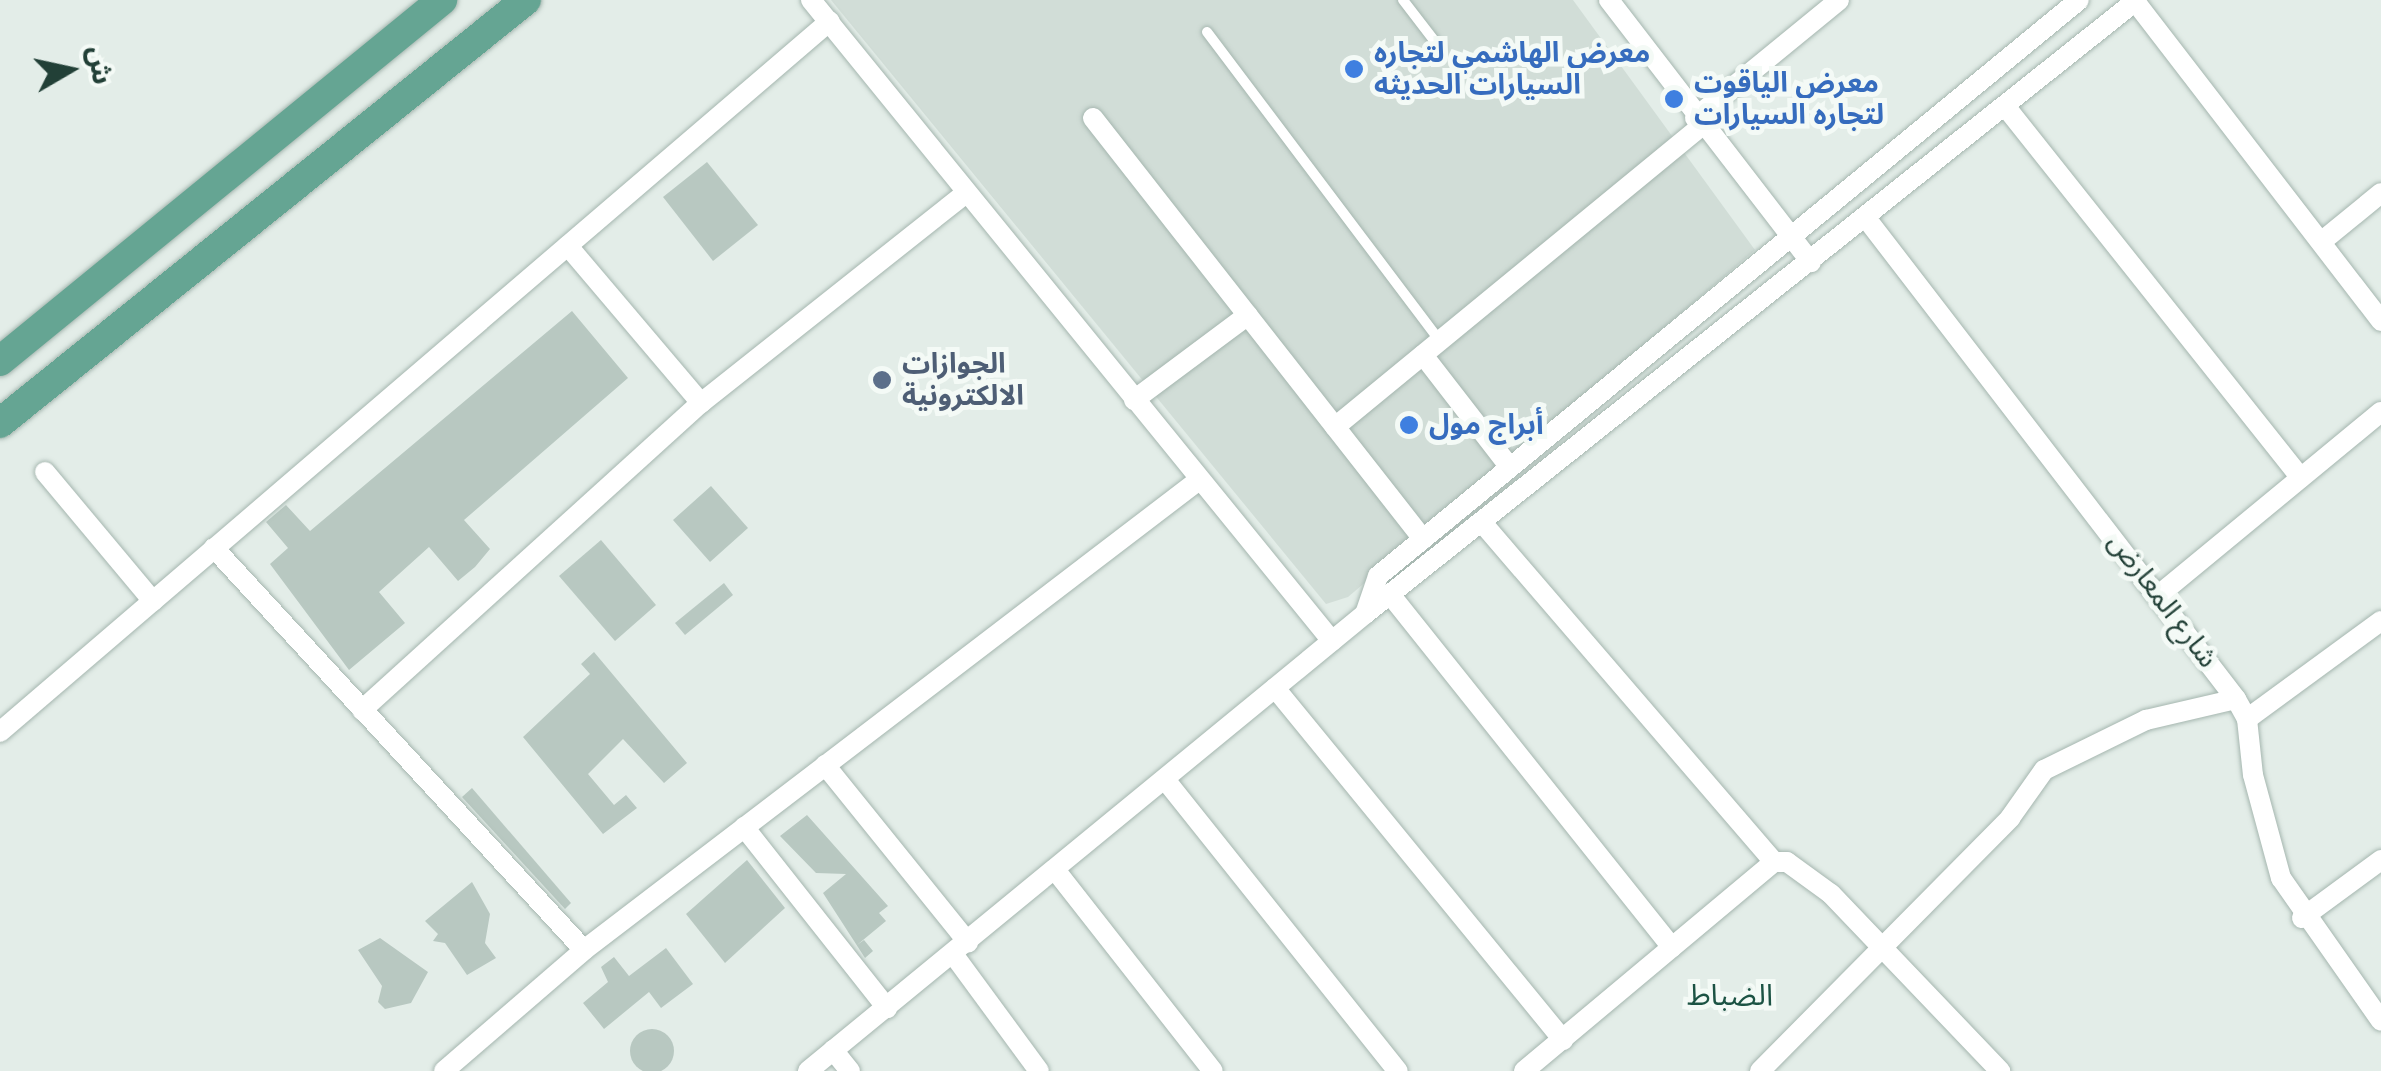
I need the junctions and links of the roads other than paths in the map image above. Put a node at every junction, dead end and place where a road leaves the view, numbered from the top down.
1 (442, 0) edge
2 (526, 0) edge
3 (1403, 0) edge
4 (1839, 0) edge
5 (2135, 0) edge
6 (2075, 1) edge
7 (816, 2) edge
8 (1616, 3) edge
9 (830, 20) junction
10 (1207, 32) dead end
11 (1440, 48) dead end
12 (2005, 106) junction
13 (1094, 118) dead end
14 (1698, 122) junction
15 (966, 193) junction
16 (2381, 193) edge
17 (1866, 218) junction
18 (1788, 235) junction
19 (2321, 242) junction
20 (568, 246) junction
21 (1811, 262) junction
22 (1248, 315) junction
23 (2381, 320) edge
24 (1440, 340) junction
25 (1422, 354) junction
26 (0, 361) edge
27 (1134, 400) junction
28 (702, 403) junction
29 (2381, 412) edge
30 (0, 424) edge
31 (1335, 427) junction
32 (1508, 465) junction
33 (45, 472) dead end
34 (2301, 478) junction
35 (1198, 480) junction
36 (1484, 526) junction
37 (1423, 539) junction
38 (214, 548) junction
39 (2160, 594) junction
40 (1393, 598) junction
41 (153, 600) junction
42 (1365, 614) junction
43 (2381, 621) edge
44 (1332, 641) junction
45 (1275, 688) junction
46 (2236, 699) junction
47 (362, 710) junction
48 (2248, 719) junction
49 (0, 732) edge
50 (825, 766) junction
51 (1167, 782) junction
52 (744, 827) junction
53 (2381, 860) edge
54 (1774, 862) junction
55 (1056, 871) junction
56 (2302, 918) junction
57 (1672, 947) junction
58 (960, 948) junction
59 (1887, 948) junction
60 (584, 950) junction
61 (887, 1008) junction
62 (2381, 1022) edge
63 (1563, 1040) junction
64 (833, 1050) junction
65 (1768, 1069) edge
66 (444, 1071) edge
67 (808, 1071) edge
68 (850, 1071) edge
69 (1039, 1071) edge
70 (1212, 1071) edge
71 (1398, 1071) edge
72 (1524, 1071) edge
73 (2000, 1071) edge

1 - 26 main road
2 - 30 main road
3 - 11 lane
4 - 14 street
5 - 12 street
5 - 19 street
6 - 18 street
7 - 9 street
8 - 14 street
9 - 15 street
9 - 20 street
10 - 24 lane
12 - 17 street
12 - 34 street
13 - 22 street
14 - 18 street
14 - 24 street
15 - 27 street
15 - 28 street
16 - 19 street
17 - 21 street
17 - 39 street, شارع المعارض
18 - 21 street
18 - 32 street
19 - 23 street
20 - 28 street
20 - 38 street
21 - 36 street
22 - 27 street
22 - 31 street
24 - 25 street
25 - 31 street
25 - 32 street
27 - 35 street
28 - 47 street
29 - 34 street
31 - 37 street
32 - 37 street
33 - 41 street
34 - 39 street
35 - 44 street
35 - 50 street
36 - 40 street
36 - 54 street
37 - 42 street
38 - 41 street
38 - 47 street
39 - 46 street, شارع المعارض
40 - 42 street
40 - 57 street
41 - 49 street
42 - 44 street
43 - 48 street
44 - 45 street
45 - 51 street
45 - 63 street
46 - 48 street, شارع المعارض
46 - 59 street
47 - 60 street
48 - 56 street, شارع المعارض
50 - 52 street
50 - 58 street
51 - 55 street
51 - 71 street
52 - 60 street
52 - 61 street
53 - 56 street
54 - 57 street
54 - 59 street
55 - 58 street
55 - 70 street
56 - 62 street, شارع المعارض
57 - 63 street
58 - 61 street
58 - 69 street
59 - 65 street
59 - 73 street
60 - 66 street
61 - 64 street
63 - 72 street
64 - 67 street
64 - 68 street

